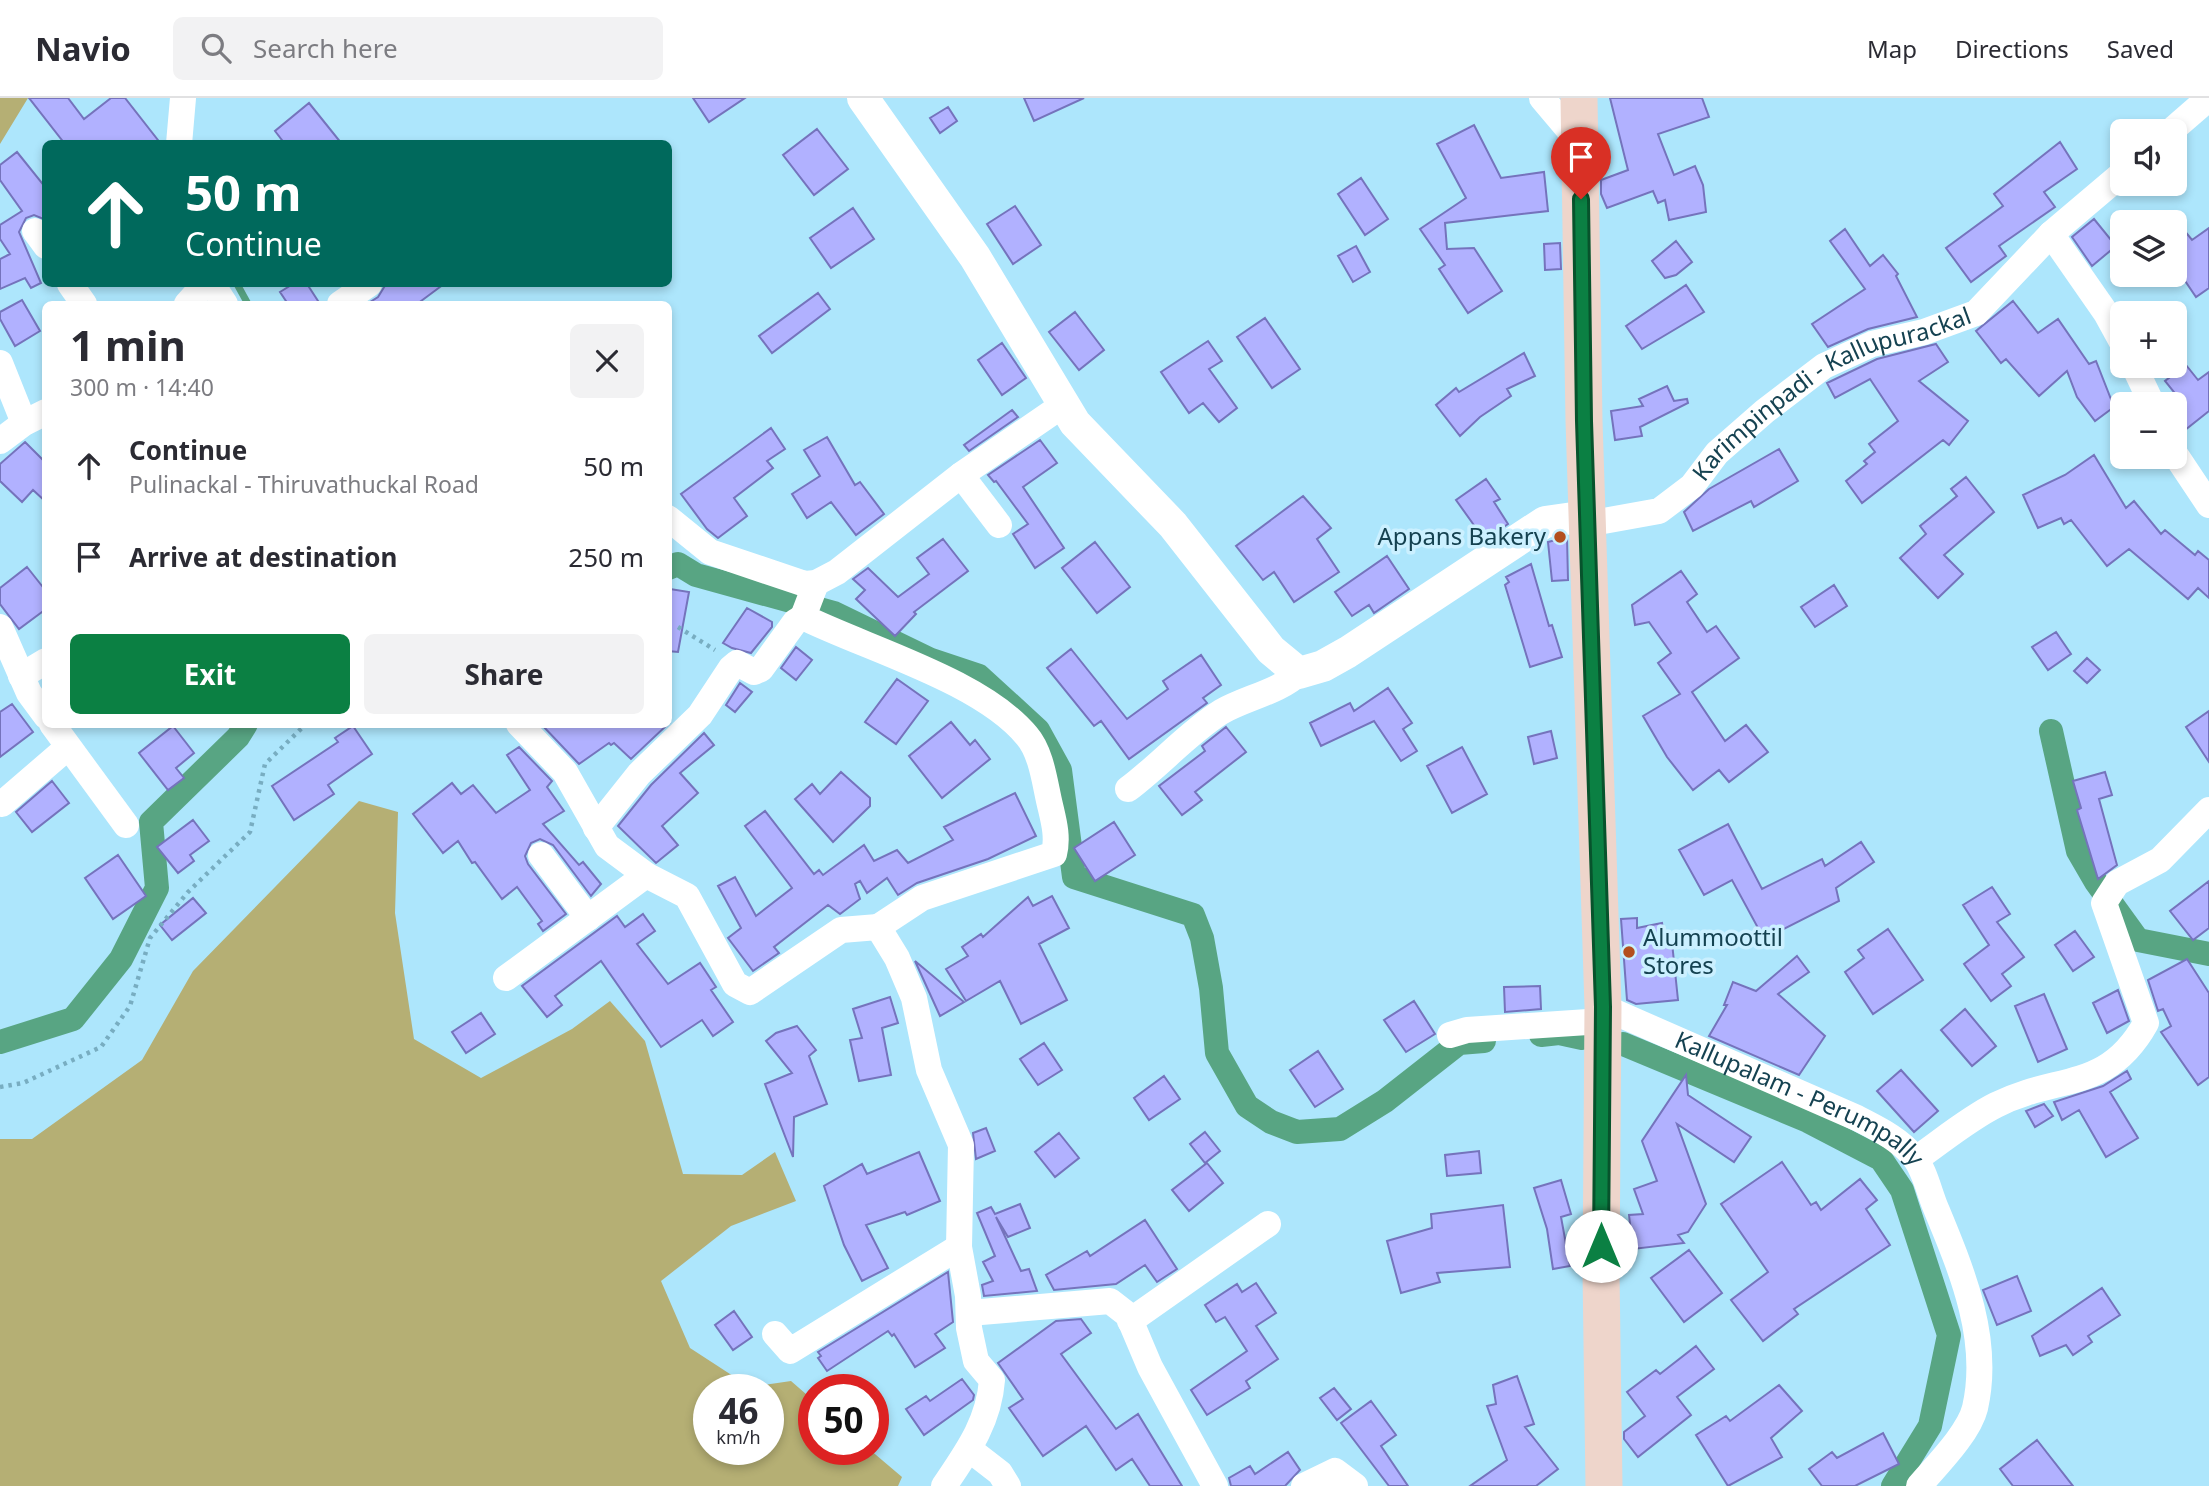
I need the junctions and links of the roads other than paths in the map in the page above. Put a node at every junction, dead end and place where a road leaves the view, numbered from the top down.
1 (183, 98) edge
2 (863, 98) edge
3 (1543, 98) edge
4 (1579, 98) edge
5 (2209, 98) edge
6 (2185, 119) edge
7 (179, 140) edge
8 (1580, 143) junction
9 (2110, 184) edge
10 (2051, 234) junction
11 (202, 287) edge
12 (365, 287) edge
13 (190, 301) edge
14 (344, 301) edge
15 (2110, 320) edge
16 (0, 363) edge
17 (1063, 405) junction
18 (35, 417) edge
19 (0, 441) edge
20 (2185, 469) edge
21 (961, 475) junction
22 (2209, 505) edge
23 (1587, 520) junction
24 (672, 521) edge
25 (999, 525) dead end
26 (816, 583) junction
27 (804, 614) junction
28 (0, 627) edge
29 (42, 663) edge
30 (1299, 673) junction
31 (21, 676) junction
32 (42, 710) edge
33 (55, 728) edge
34 (523, 728) edge
35 (68, 747) junction
36 (1128, 789) dead end
37 (2, 804) dead end
38 (2209, 810) edge
39 (126, 825) dead end
40 (596, 828) junction
41 (541, 855) dead end
42 (646, 875) junction
43 (588, 918) junction
44 (878, 928) junction
45 (506, 978) dead end
46 (1603, 1030) junction
47 (1450, 1035) dead end
48 (1916, 1159) junction
49 (1268, 1224) dead end
50 (959, 1247) junction
51 (969, 1313) junction
52 (1130, 1321) junction
53 (775, 1334) dead end
54 (969, 1449) junction
55 (1597, 1484) edge
56 (944, 1486) edge
57 (1007, 1486) edge
58 (1215, 1486) edge
59 (1304, 1486) edge
60 (1355, 1486) edge
61 (1919, 1486) edge

1 - 7 street
2 - 17 street
3 - 8 street
4 - 8 main road
5 - 6 street
8 - 23 main road
9 - 10 street, Karimpinpadi - Kallupurackal
10 - 15 street
10 - 23 street, Karimpinpadi - Kallupurackal
11 - 13 street
12 - 14 street
16 - 18 street
17 - 21 street
17 - 30 street
18 - 19 street
20 - 22 street
21 - 25 street
21 - 26 street
23 - 30 street
23 - 46 main road
24 - 26 street
26 - 27 street
27 - 40 street
27 - 44 street
28 - 31 street
29 - 31 street
30 - 36 street
31 - 32 street
33 - 35 street
34 - 40 street
35 - 37 street
35 - 39 street
38 - 48 street, Kallupalam - Perumpally
40 - 42 street
41 - 43 street
42 - 43 street
42 - 44 street
43 - 45 street
44 - 50 street
46 - 47 street
46 - 48 street, Kallupalam - Perumpally
46 - 55 main road
48 - 61 street
49 - 52 street
50 - 51 street
50 - 53 street
51 - 52 street
51 - 54 street
52 - 58 street
54 - 56 street
54 - 57 street
59 - 60 street

